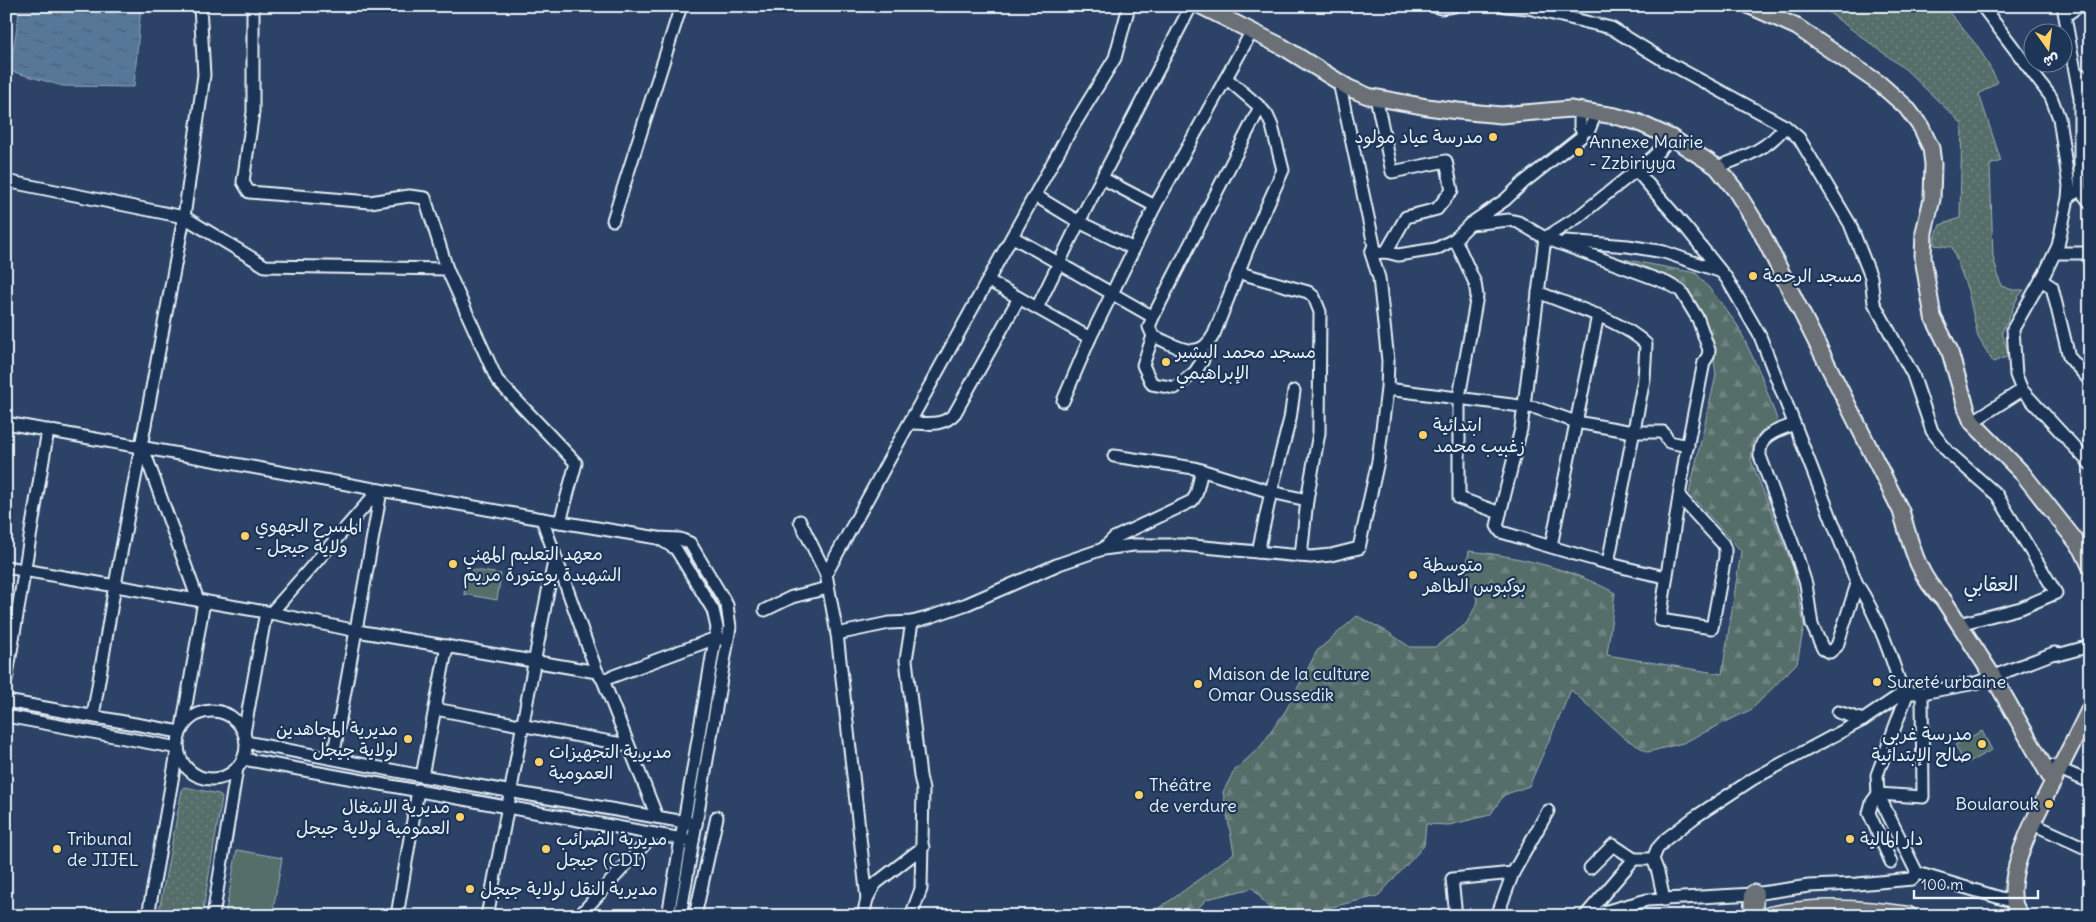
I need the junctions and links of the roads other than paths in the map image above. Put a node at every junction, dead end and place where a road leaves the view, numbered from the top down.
1 (200, 6) edge
2 (253, 6) edge
3 (681, 6) edge
4 (1129, 6) edge
5 (1191, 6) edge
6 (1201, 6) edge
7 (1434, 6) edge
8 (1454, 6) edge
9 (1505, 6) edge
10 (1750, 6) edge
11 (1982, 6) edge
12 (1252, 31) junction
13 (2074, 61) edge
14 (2074, 72) edge
15 (1226, 78) junction
16 (1339, 82) junction
17 (2090, 95) edge
18 (1376, 98) junction
19 (1260, 106) junction
20 (1580, 110) junction
21 (1596, 112) junction
22 (1785, 126) junction
23 (1589, 130) dead end
24 (1671, 138) junction
25 (1717, 167) junction
26 (1635, 169) junction
27 (1102, 178) junction
28 (6, 181) edge
29 (2080, 190) junction
30 (1036, 196) junction
31 (2068, 196) junction
32 (2090, 202) edge
33 (1155, 206) junction
34 (184, 217) junction
35 (613, 220) dead end
36 (1079, 222) junction
37 (1470, 224) junction
38 (1013, 238) junction
39 (1545, 238) junction
40 (1455, 239) junction
41 (1134, 249) junction
42 (1386, 252) junction
43 (1371, 253) junction
44 (2055, 253) junction
45 (2090, 262) edge
46 (1058, 263) junction
47 (447, 269) junction
48 (1718, 271) junction
49 (1240, 273) junction
50 (2041, 280) junction
51 (989, 281) junction
52 (1538, 292) junction
53 (1112, 294) junction
54 (1019, 298) junction
55 (1037, 308) junction
56 (1598, 315) junction
57 (1153, 317) junction
58 (1153, 336) junction
59 (1090, 338) junction
60 (1198, 354) junction
61 (2090, 381) edge
62 (1387, 389) junction
63 (2022, 390) junction
64 (1294, 391) dead end
65 (1459, 398) junction
66 (1063, 400) dead end
67 (1524, 407) junction
68 (6, 422) edge
69 (1576, 422) junction
70 (1972, 422) junction
71 (910, 423) junction
72 (1794, 424) junction
73 (48, 430) junction
74 (1633, 432) junction
75 (1688, 446) junction
76 (142, 447) junction
77 (1114, 456) dead end
78 (2090, 464) edge
79 (1202, 470) junction
80 (380, 491) junction
81 (1271, 492) junction
82 (1680, 497) junction
83 (1307, 500) junction
84 (1500, 513) junction
85 (542, 519) junction
86 (560, 522) junction
87 (800, 522) dead end
88 (658, 538) junction
89 (1551, 546) junction
90 (1103, 549) junction
91 (1258, 552) junction
92 (1301, 556) junction
93 (555, 557) junction
94 (1608, 563) junction
95 (2090, 566) edge
96 (6, 567) edge
97 (24, 570) junction
98 (826, 574) junction
99 (1666, 577) junction
100 (1857, 584) junction
101 (115, 585) junction
102 (828, 588) junction
103 (201, 601) junction
104 (765, 610) dead end
105 (268, 612) junction
106 (912, 622) junction
107 (1959, 624) junction
108 (357, 631) junction
109 (837, 634) junction
110 (716, 638) junction
111 (728, 640) junction
112 (446, 646) junction
113 (2090, 646) edge
114 (533, 661) junction
115 (600, 676) junction
116 (1994, 678) junction
117 (6, 681) edge
118 (1906, 692) junction
119 (1922, 693) junction
120 (6, 701) edge
121 (434, 709) junction
122 (1838, 712) dead end
123 (2089, 712) edge
124 (6, 716) edge
125 (93, 716) junction
126 (1863, 720) junction
127 (523, 725) junction
128 (181, 730) junction
129 (245, 738) junction
130 (627, 745) junction
131 (178, 749) junction
132 (333, 758) junction
133 (240, 764) junction
134 (422, 776) junction
135 (2056, 776) junction
136 (2090, 782) edge
137 (418, 790) junction
138 (511, 792) junction
139 (1878, 794) junction
140 (508, 807) junction
141 (1548, 811) dead end
142 (659, 817) junction
143 (717, 817) dead end
144 (683, 822) junction
145 (696, 824) junction
146 (2033, 824) junction
147 (658, 834) junction
148 (680, 839) junction
149 (693, 841) junction
150 (923, 847) junction
151 (2090, 850) edge
152 (677, 857) junction
153 (690, 857) junction
154 (1653, 859) junction
155 (707, 860) junction
156 (1634, 860) junction
157 (1891, 862) dead end
158 (1590, 868) dead end
159 (1512, 873) junction
160 (1917, 873) junction
161 (1754, 894) junction
162 (867, 899) junction
163 (1664, 900) junction
164 (2014, 902) junction
165 (148, 916) edge
166 (213, 916) edge
167 (397, 916) edge
168 (487, 916) edge
169 (579, 916) edge
170 (668, 916) edge
171 (680, 916) edge
172 (695, 916) edge
173 (863, 916) edge
174 (911, 916) edge
175 (1456, 916) edge
176 (1497, 916) edge
177 (1585, 916) edge
178 (1589, 916) edge
179 (1753, 916) edge
180 (1770, 916) edge
181 (1908, 916) edge
182 (2022, 916) edge

1 - 34 street
2 - 47 street
3 - 35 street
4 - 30 street
5 - 27 street
6 - 12 main road
7 - 8 street
9 - 22 street
10 - 70 main road
11 - 31 street
12 - 15 street
12 - 16 main road
13 - 17 street
14 - 29 street
15 - 19 street
15 - 33 street
16 - 18 main road
16 - 43 street
18 - 20 main road
18 - 42 street
19 - 49 street
19 - 57 street
20 - 21 main road
20 - 37 street
21 - 23 street
21 - 24 main road
22 - 25 street
22 - 107 street
24 - 25 main road
24 - 26 street
25 - 107 main road
26 - 39 street
26 - 48 street
27 - 33 street
27 - 36 street
28 - 34 street
29 - 31 street
29 - 32 street
30 - 36 street
30 - 38 street
31 - 44 street
33 - 41 street
34 - 47 street
34 - 76 street
36 - 41 street
36 - 46 street
37 - 39 street
37 - 40 street
38 - 46 street
38 - 51 street
39 - 48 street
39 - 52 street
39 - 75 street
40 - 42 street
40 - 65 street
41 - 53 street
42 - 43 street
43 - 62 street
44 - 45 street
44 - 50 street
46 - 53 street
46 - 55 street
47 - 86 street
48 - 72 street
49 - 60 street
49 - 83 street
50 - 61 street
50 - 63 street
51 - 54 street
51 - 71 street
52 - 56 street
52 - 67 street
53 - 57 street
53 - 59 street
54 - 55 street
54 - 71 street
55 - 59 street
56 - 69 street
56 - 74 street
57 - 58 street
58 - 60 street
58 - 60 street
59 - 66 street
62 - 65 street
62 - 92 street
63 - 70 street
63 - 78 street
64 - 81 street
65 - 67 street
65 - 84 street
67 - 69 street
67 - 84 street
68 - 73 street
69 - 74 street
69 - 89 street
70 - 95 main road
71 - 98 street
72 - 100 street
72 - 100 street
73 - 76 street
73 - 97 street
74 - 75 street
74 - 94 street
75 - 82 street
76 - 80 street
76 - 101 street
76 - 103 street
77 - 79 street
79 - 81 street
79 - 90 street
80 - 85 street
80 - 105 street
80 - 108 street
81 - 83 street
81 - 91 street
82 - 99 street
82 - 99 street
83 - 92 street
84 - 89 street
85 - 86 street
85 - 93 street
86 - 88 street
87 - 98 street
88 - 110 street
88 - 111 street
89 - 94 street
90 - 91 street
90 - 106 street
91 - 92 street
93 - 114 street
93 - 115 street
94 - 99 street
96 - 97 street
97 - 101 street
97 - 117 street
98 - 102 street
100 - 118 street
101 - 103 street
101 - 125 street
102 - 104 street
102 - 109 street
103 - 105 street
103 - 128 street
105 - 108 street
105 - 129 street
106 - 109 street
106 - 150 street
107 - 116 main road
108 - 112 street
108 - 132 street
109 - 162 street
110 - 111 street
110 - 115 street
110 - 144 street
111 - 145 street
112 - 114 street
112 - 121 street
113 - 116 street
114 - 115 street
114 - 127 street
115 - 130 street
116 - 119 street
116 - 135 main road
118 - 119 street
118 - 126 street
118 - 139 street
119 - 139 street
120 - 125 street
121 - 127 street
121 - 134 street
122 - 126 street
123 - 135 main road
124 - 131 street
125 - 128 street
126 - 154 street
127 - 130 street
127 - 138 street
128 - 129 street
128 - 131 street
129 - 132 street
129 - 133 street
130 - 142 street
131 - 133 street
131 - 165 street
132 - 134 street
133 - 137 street
133 - 166 street
134 - 138 street
135 - 136 street
135 - 146 main road
137 - 140 street
137 - 167 street
138 - 140 street
138 - 142 street
139 - 157 street
139 - 160 street
140 - 147 street
140 - 168 street
141 - 159 street
142 - 144 street
142 - 147 street
143 - 155 street
144 - 145 street
144 - 148 street
145 - 149 street
146 - 151 street
146 - 164 main road
147 - 148 street
147 - 152 street
147 - 169 street
148 - 149 street
148 - 152 street
149 - 153 street
150 - 162 street
150 - 174 street
152 - 170 street
153 - 155 street
153 - 171 street
154 - 156 street
154 - 163 street
155 - 172 street
156 - 158 street
156 - 177 street
159 - 175 street
159 - 176 street
160 - 161 street
160 - 164 street
161 - 163 street
161 - 179 highway
162 - 173 street
163 - 178 street
164 - 182 main road
180 - 181 highway

